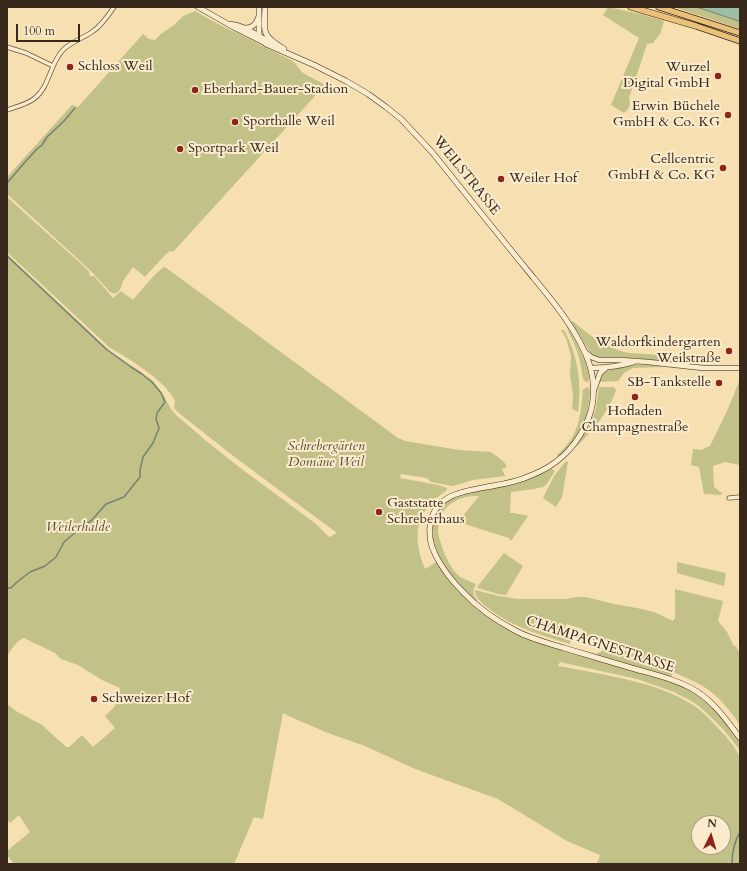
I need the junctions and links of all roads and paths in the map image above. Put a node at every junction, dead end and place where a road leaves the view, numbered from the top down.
1 (114, 7) edge
2 (198, 7) edge
3 (260, 7) edge
4 (265, 7) edge
5 (631, 7) edge
6 (659, 7) edge
7 (259, 16) junction
8 (227, 23) junction
9 (244, 28) junction
10 (264, 29) junction
11 (740, 33) edge
12 (250, 36) junction
13 (259, 36) junction
14 (740, 41) edge
15 (266, 44) junction
16 (278, 45) junction
17 (7, 47) edge
18 (293, 55) junction
19 (53, 66) junction
20 (7, 110) edge
21 (585, 352) junction
22 (606, 360) junction
23 (636, 361) junction
24 (608, 367) junction
25 (591, 368) junction
26 (740, 368) edge
27 (596, 377) junction
28 (740, 497) edge
29 (729, 498) dead end
30 (740, 738) edge

1 - 19 street
2 - 8 street, WEILSTRASSE
3 - 7 main road
4 - 10 main road
5 - 14 highway
6 - 11 highway
7 - 9 street
7 - 13 main road
8 - 9 street, WEILSTRASSE
8 - 12 street, WEILSTRASSE
9 - 13 street, WEILSTRASSE
10 - 13 street
10 - 16 main road
12 - 13 street
12 - 15 street, WEILSTRASSE
13 - 15 main road
13 - 16 street, WEILSTRASSE
15 - 18 main road, WEILSTRASSE
16 - 18 main road, WEILSTRASSE
17 - 19 street
18 - 21 main road, WEILSTRASSE
19 - 20 street
21 - 22 street
21 - 25 main road, WEILSTRASSE
22 - 23 street
22 - 25 street
23 - 24 street
23 - 26 street
24 - 25 street
24 - 27 street
25 - 27 main road, CHAMPAGNESTRASSE
27 - 30 main road, CHAMPAGNESTRASSE
28 - 29 street

